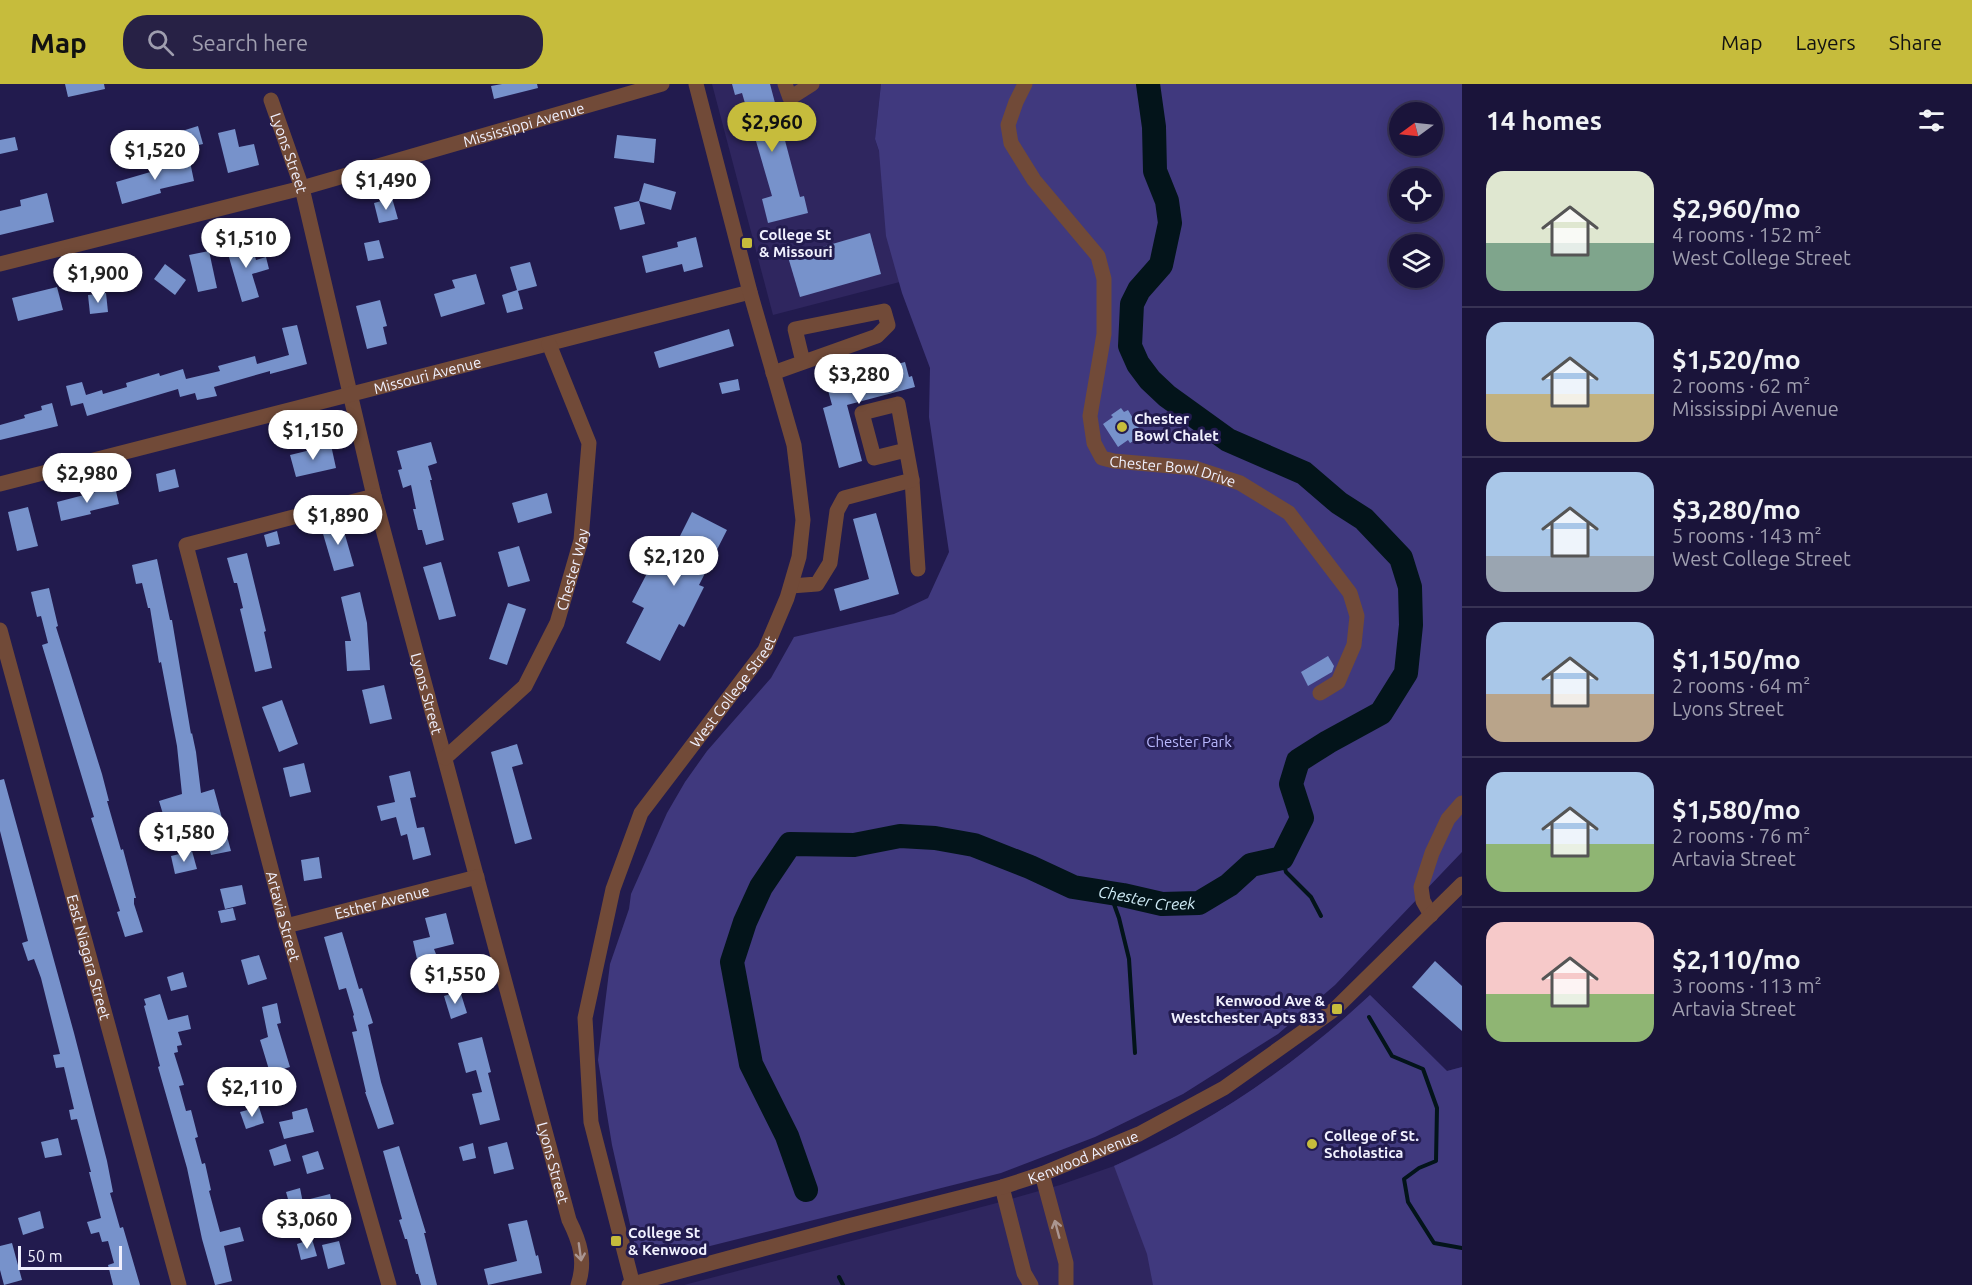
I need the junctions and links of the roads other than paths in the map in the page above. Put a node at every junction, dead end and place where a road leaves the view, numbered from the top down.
1 (662, 84) edge
2 (696, 84) edge
3 (785, 84) edge
4 (812, 84) edge
5 (1025, 84) edge
6 (271, 100) dead end
7 (302, 188) junction
8 (0, 264) edge
9 (750, 292) junction
10 (549, 344) junction
11 (803, 362) junction
12 (773, 373) junction
13 (349, 393) junction
14 (906, 450) dead end
15 (912, 480) junction
16 (0, 484) edge
17 (374, 496) junction
18 (918, 568) dead end
19 (791, 586) junction
20 (0, 630) edge
21 (1320, 693) dead end
22 (445, 758) junction
23 (1462, 803) edge
24 (477, 877) junction
25 (1462, 884) edge
26 (1431, 915) junction
27 (286, 926) junction
28 (1042, 1174) junction
29 (1002, 1188) junction
30 (179, 1285) edge
31 (389, 1285) edge
32 (578, 1285) edge
33 (632, 1285) edge
34 (1031, 1285) edge
35 (1066, 1285) edge

1 - 7 street, Mississippi Avenue
2 - 9 street, West College Street
3 - 4 street
5 - 21 street, Chester Bowl Drive
6 - 7 street, Lyons Street
7 - 8 street, Mississippi Avenue
7 - 13 street, Lyons Street
9 - 10 street, Missouri Avenue
9 - 12 street, West College Street
10 - 13 street, Missouri Avenue
10 - 22 street, Chester Way
11 - 11 street
11 - 12 street
12 - 19 street, West College Street
13 - 16 street, Missouri Avenue
13 - 17 street, Lyons Street
14 - 15 street
15 - 18 street
15 - 19 street
17 - 22 street, Lyons Street
17 - 27 street, Artavia Street
19 - 33 street, West College Street
20 - 30 street, East Niagara Street
22 - 24 street, Lyons Street
23 - 26 street
24 - 27 street, Esther Avenue
24 -> 32 street, Lyons Street
25 - 26 street, Kenwood Avenue
26 - 28 street, Kenwood Avenue
27 - 31 street, Artavia Street
28 - 29 street, Kenwood Avenue
35 -> 28 street
29 - 33 street, Kenwood Avenue
29 - 34 street

